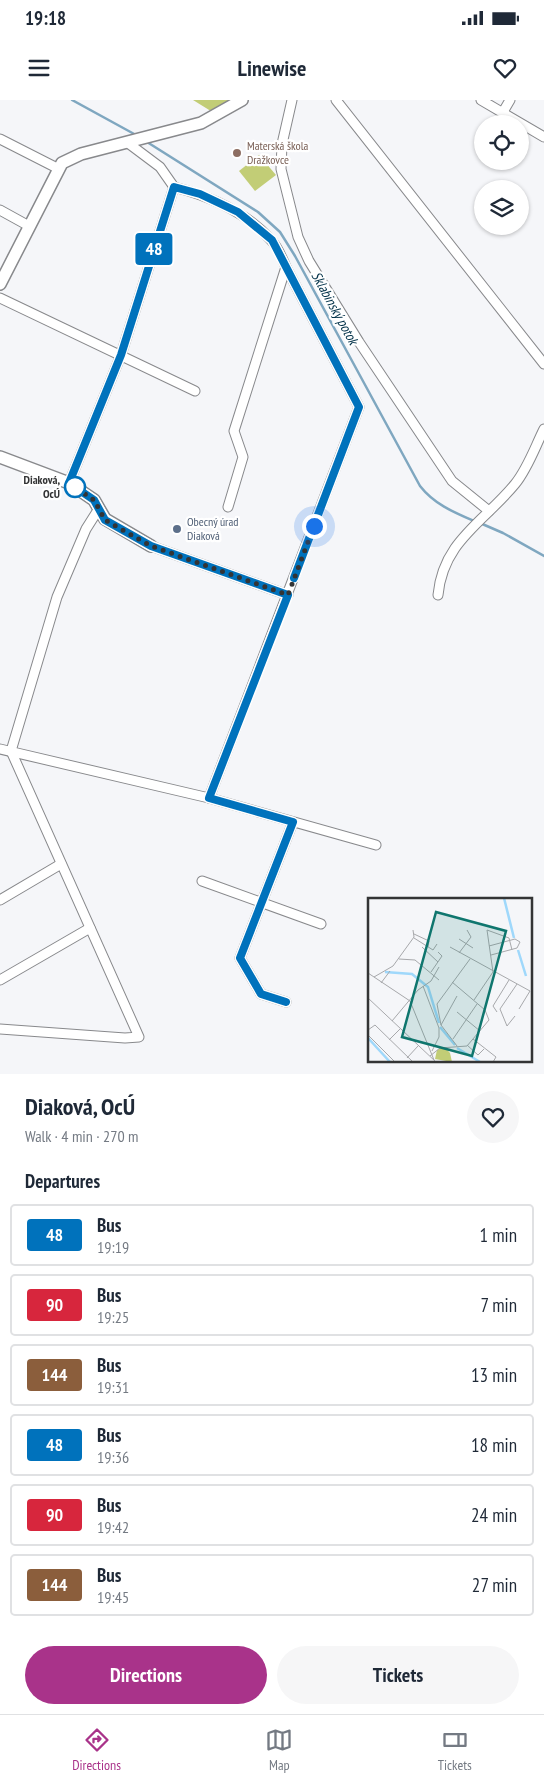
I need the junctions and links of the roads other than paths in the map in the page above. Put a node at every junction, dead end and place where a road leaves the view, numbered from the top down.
1 (242, 100) edge
2 (292, 100) edge
3 (336, 100) edge
4 (481, 100) edge
5 (510, 100) edge
6 (503, 112) junction
7 (544, 136) edge
8 (0, 140) edge
9 (130, 142) junction
10 (59, 169) junction
11 (174, 187) junction
12 (0, 210) edge
13 (29, 226) junction
14 (286, 267) junction
15 (0, 284) edge
16 (0, 298) edge
17 (121, 355) junction
18 (544, 364) edge
19 (196, 392) dead end
20 (544, 429) edge
21 (0, 457) edge
22 (69, 483) junction
23 (228, 507) dead end
24 (98, 510) junction
25 (488, 513) junction
26 (151, 546) joint
27 (288, 595) junction
28 (438, 595) dead end
29 (0, 749) edge
30 (11, 751) junction
31 (209, 798) junction
32 (293, 822) junction
33 (376, 845) dead end
34 (61, 864) junction
35 (202, 881) dead end
36 (0, 900) edge
37 (262, 902) junction
38 (321, 924) dead end
39 (90, 928) junction
40 (0, 980) edge
41 (286, 1002) dead end
42 (0, 1028) edge

1 - 9 street
2 - 25 street
3 - 18 street
4 - 6 street
5 - 6 street
6 - 7 street
8 - 10 street
9 - 10 street
9 - 11 street
10 - 13 street
11 - 14 street
11 - 17 street
12 - 13 street
13 - 15 street
14 - 23 street
14 - 27 street
16 - 17 street
17 - 19 street
17 - 22 street
20 - 25 street
21 - 22 street
22 - 24 street
24 - 26 street
24 - 30 street
25 - 28 street
26 - 27 street
27 - 31 street
29 - 30 street
30 - 31 street
30 - 34 street
31 - 32 street
32 - 33 street
32 - 37 street
34 - 36 street
34 - 39 street
35 - 37 street
37 - 38 street
37 - 41 street
39 - 40 street
39 - 42 street

